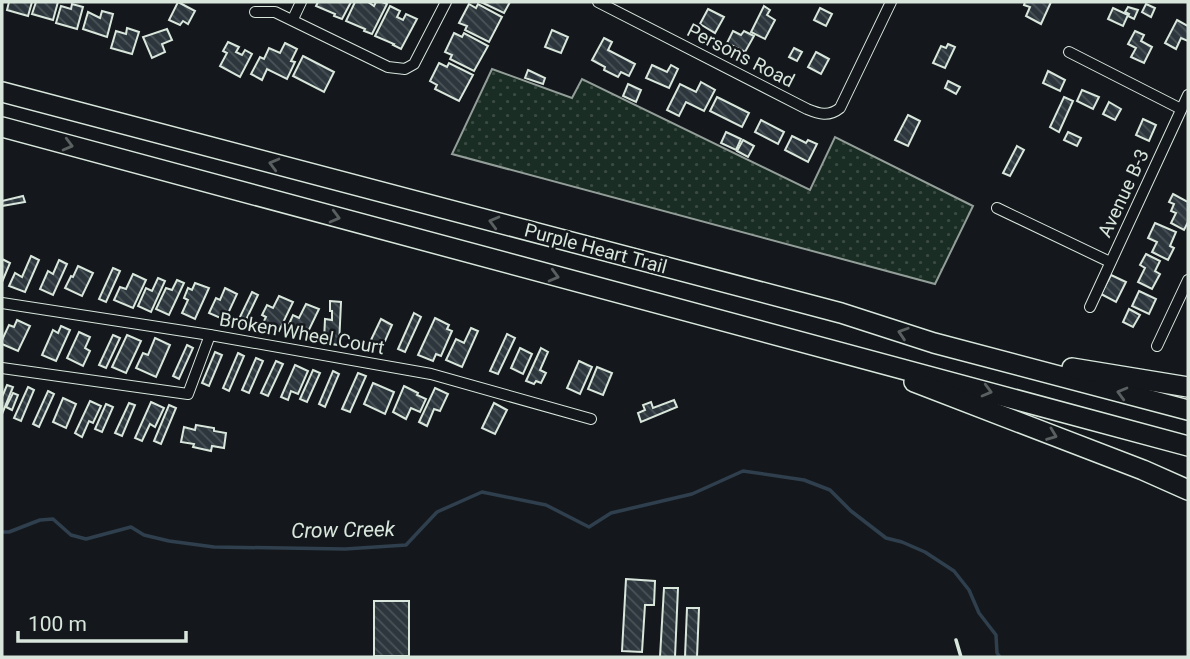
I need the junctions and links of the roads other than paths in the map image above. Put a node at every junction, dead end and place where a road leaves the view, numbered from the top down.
1 (302, 2) edge
2 (446, 2) edge
3 (598, 2) edge
4 (891, 2) edge
5 (255, 12) dead end
6 (293, 19) junction
7 (1069, 52) dead end
8 (2, 92) edge
9 (1188, 95) edge
10 (1181, 109) junction
11 (2, 127) edge
12 (997, 208) dead end
13 (1110, 262) junction
14 (1188, 280) edge
15 (2, 303) edge
16 (1090, 307) dead end
17 (757, 331) junction
18 (210, 335) junction
19 (934, 343) junction
20 (1157, 346) dead end
21 (2, 368) edge
22 (1188, 387) edge
23 (1188, 410) edge
24 (591, 419) dead end
25 (1188, 446) edge
26 (1188, 490) edge

1 - 6 street
2 - 6 street
3 - 4 street, Persons Road
5 - 6 street
7 - 10 street
19 -> 8 highway, Purple Heart Trail
9 - 10 street, Avenue B-3
10 - 13 street, Avenue B-3
11 -> 17 highway, Purple Heart Trail
12 - 13 street
13 - 16 street, Avenue B-3
14 - 20 street
15 - 18 street, Broken Wheel Court
17 -> 25 highway, Purple Heart Trail
17 -> 26 highway
18 - 21 street
18 - 24 street, Broken Wheel Court
19 - 22 highway
23 -> 19 highway, Purple Heart Trail

